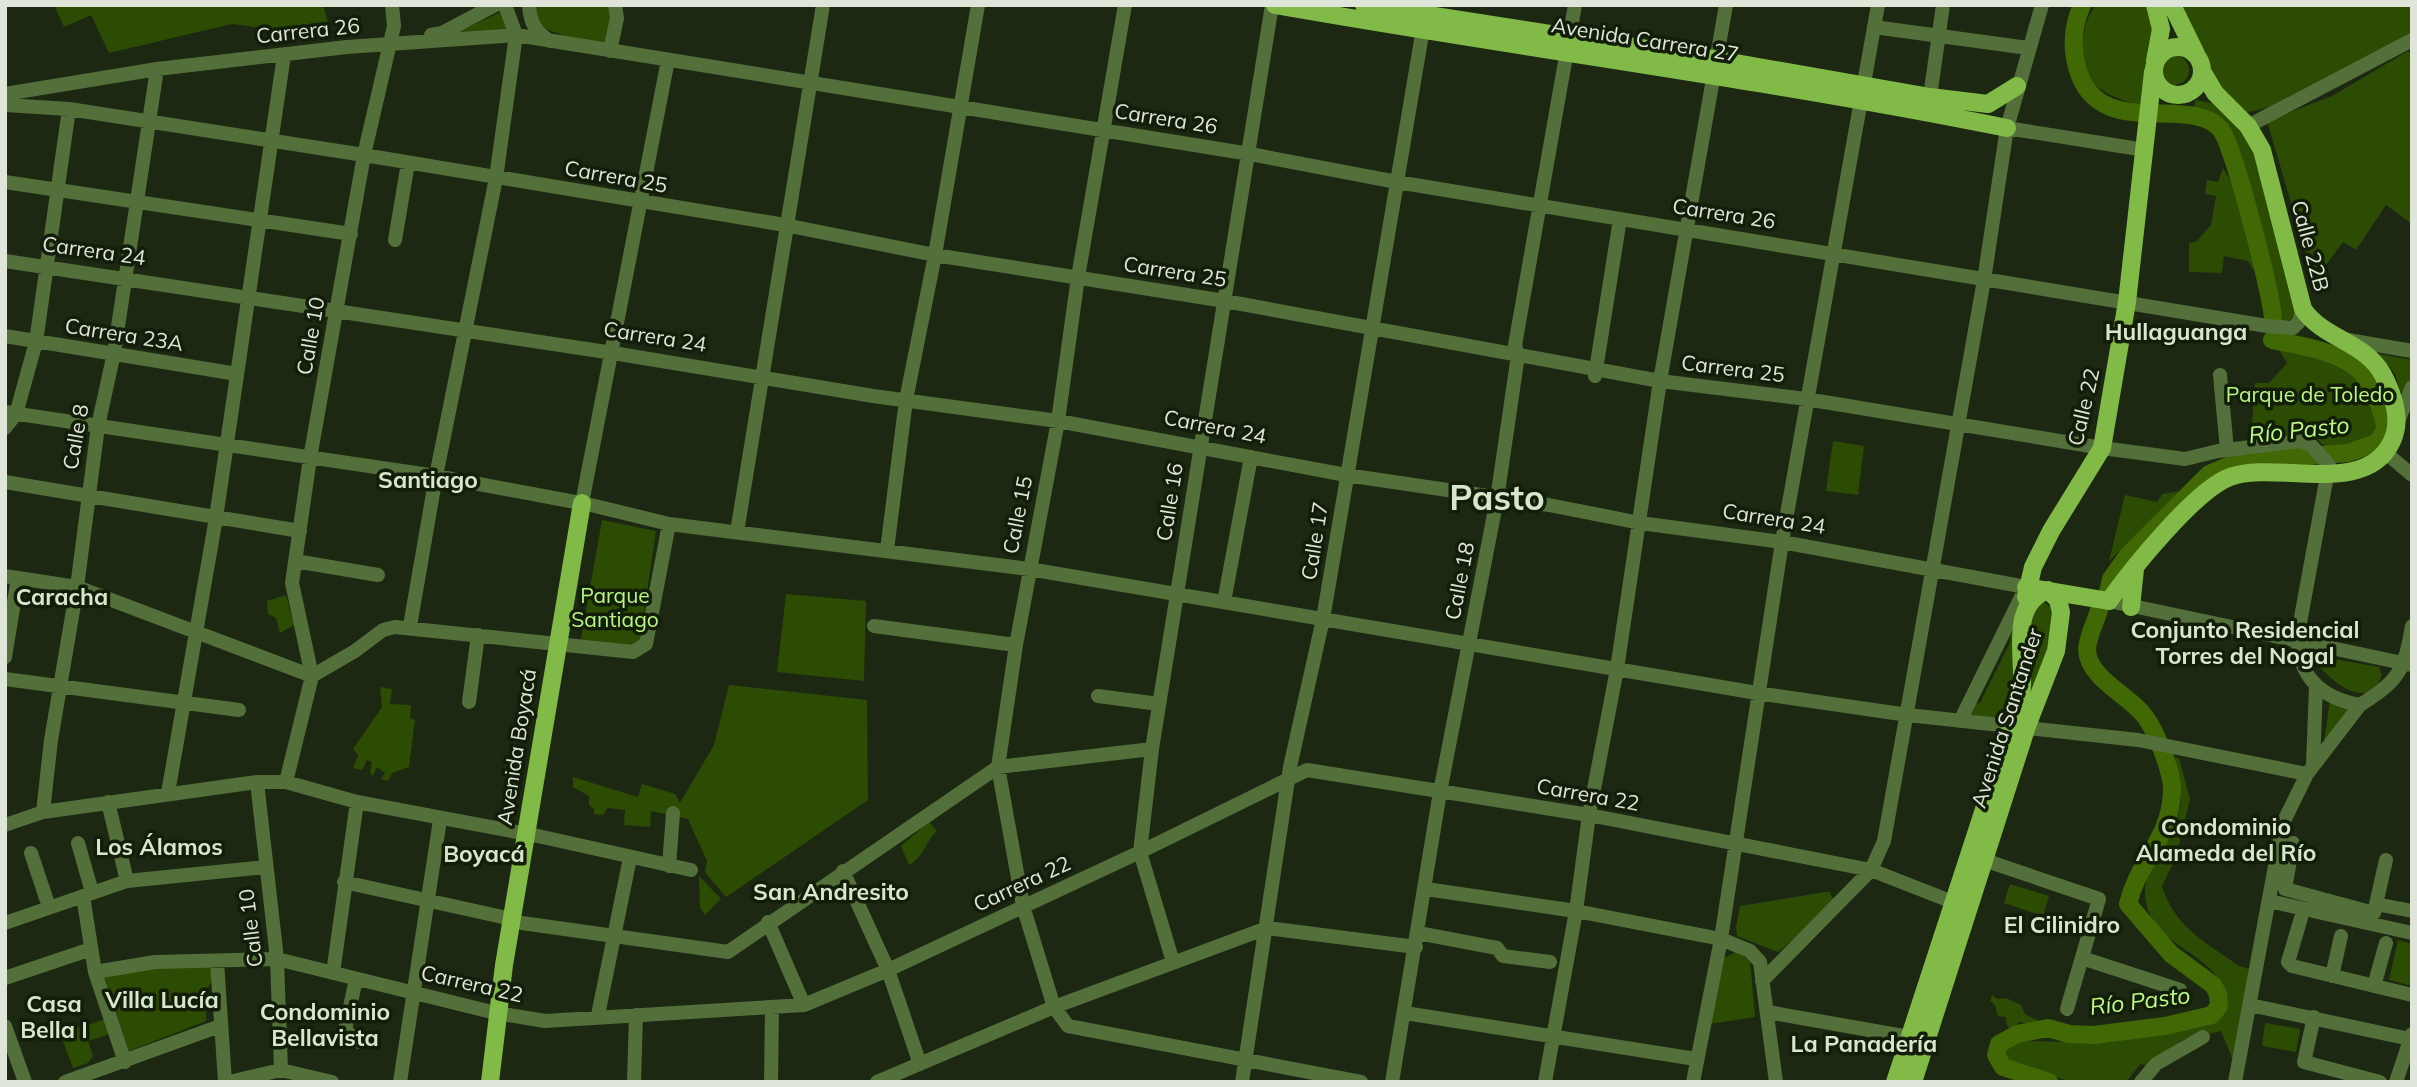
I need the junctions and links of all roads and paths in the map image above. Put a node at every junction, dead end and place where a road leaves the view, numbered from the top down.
1 (392, 5) edge
2 (495, 5) edge
3 (505, 5) edge
4 (529, 5) edge
5 (615, 5) edge
6 (823, 5) edge
7 (978, 5) edge
8 (1125, 5) edge
9 (1273, 5) edge
10 (1364, 5) edge
11 (1574, 5) edge
12 (1726, 5) edge
13 (1878, 5) edge
14 (1943, 5) edge
15 (2042, 5) edge
16 (2155, 5) edge
17 (2172, 5) edge
18 (1425, 17) edge
19 (1874, 27) junction
20 (516, 35) junction
21 (1938, 36) junction
22 (2412, 40) edge
23 (552, 43) junction
24 (388, 45) junction
25 (1567, 45) junction
26 (2028, 48) junction
27 (610, 51) junction
28 (284, 55) junction
29 (668, 60) junction
30 (2199, 63) junction
31 (2154, 66) junction
32 (1716, 67) junction
33 (158, 69) junction
34 (808, 81) junction
35 (2017, 86) junction
36 (1861, 92) junction
37 (5, 94) edge
38 (1930, 97) junction
39 (1988, 104) junction
40 (6, 105) edge
41 (961, 108) junction
42 (69, 109) junction
43 (147, 123) junction
44 (2248, 127) junction
45 (2007, 128) junction
46 (1103, 130) junction
47 (271, 142) junction
48 (2146, 150) junction
49 (1250, 154) junction
50 (364, 155) junction
51 (408, 163) junction
52 (496, 178) junction
53 (5, 182) edge
54 (1397, 182) junction
55 (56, 190) junction
56 (136, 202) junction
57 (642, 203) junction
58 (1541, 206) junction
59 (1620, 219) junction
60 (259, 221) junction
61 (785, 225) junction
62 (1686, 229) junction
63 (351, 234) junction
64 (395, 240) dead end
65 (1831, 253) junction
66 (935, 256) junction
67 (5, 261) edge
68 (47, 268) junction
69 (1078, 277) junction
70 (124, 278) junction
71 (1984, 279) junction
72 (250, 296) junction
73 (1225, 301) junction
74 (2127, 302) junction
75 (2303, 309) junction
76 (336, 312) junction
77 (1371, 327) junction
78 (464, 332) junction
79 (5, 336) edge
80 (2342, 339) junction
81 (36, 342) junction
82 (2412, 351) edge
83 (114, 353) junction
84 (613, 353) junction
85 (1518, 355) junction
86 (1595, 372) junction
87 (237, 374) junction
88 (2220, 375) dead end
89 (762, 379) junction
90 (1660, 381) junction
91 (2412, 387) edge
92 (1806, 399) junction
93 (906, 400) junction
94 (10, 413) edge
95 (1058, 421) junction
96 (1957, 424) junction
97 (2396, 425) junction
98 (98, 426) junction
99 (5, 428) edge
100 (226, 445) junction
101 (1200, 447) junction
102 (2102, 448) junction
103 (2227, 450) junction
104 (2386, 453) junction
105 (1251, 457) junction
106 (310, 458) junction
107 (2328, 469) junction
108 (1346, 475) junction
109 (2412, 475) edge
110 (436, 476) junction
111 (5, 482) edge
112 (88, 496) junction
113 (1497, 499) junction
114 (587, 504) junction
115 (216, 518) junction
116 (1640, 523) junction
117 (669, 524) junction
118 (300, 531) junction
119 (737, 532) junction
120 (1782, 542) junction
121 (887, 550) junction
122 (295, 561) junction
123 (2137, 561) junction
124 (1029, 569) junction
125 (1932, 570) junction
126 (378, 575) dead end
127 (12, 577) edge
128 (77, 587) junction
129 (2026, 587) junction
130 (2049, 590) junction
131 (1176, 594) junction
132 (2096, 599) junction
133 (1224, 602) junction
134 (2026, 607) junction
135 (2132, 607) junction
136 (1323, 619) junction
137 (410, 626) junction
138 (874, 626) dead end
139 (2412, 626) edge
140 (2061, 629) junction
141 (195, 630) junction
142 (478, 635) junction
143 (2297, 639) junction
144 (2320, 644) junction
145 (562, 645) junction
146 (1016, 645) junction
147 (1470, 645) junction
148 (5, 657) edge
149 (2408, 664) edge
150 (1617, 669) junction
151 (2306, 671) junction
152 (312, 676) junction
153 (5, 678) edge
154 (62, 685) junction
155 (2316, 686) junction
156 (1757, 693) junction
157 (1098, 696) dead end
158 (184, 702) junction
159 (470, 702) dead end
160 (1159, 704) junction
161 (2360, 705) junction
162 (239, 710) dead end
163 (1908, 715) junction
164 (1960, 721) junction
165 (2009, 726) junction
166 (2028, 726) junction
167 (1152, 749) junction
168 (998, 767) junction
169 (2310, 769) junction
170 (1288, 781) junction
171 (257, 782) junction
172 (286, 782) junction
173 (1440, 792) junction
174 (168, 793) junction
175 (356, 802) junction
176 (108, 803) junction
177 (43, 812) junction
178 (673, 813) dead end
179 (1589, 815) junction
180 (440, 820) junction
181 (5, 825) edge
182 (532, 835) junction
183 (78, 843) dead end
184 (2294, 843) dead end
185 (1735, 845) junction
186 (1140, 852) junction
187 (31, 853) dead end
188 (630, 858) junction
189 (1984, 860) junction
190 (2386, 860) dead end
191 (669, 866) junction
192 (265, 867) junction
193 (691, 870) dead end
194 (1871, 870) junction
195 (843, 871) junction
196 (127, 881) junction
197 (344, 882) junction
198 (1426, 889) junction
199 (87, 894) junction
200 (2269, 901) junction
201 (426, 902) junction
202 (1960, 905) junction
203 (1023, 906) junction
204 (49, 907) junction
205 (1576, 911) junction
206 (2412, 911) edge
207 (2374, 914) junction
208 (2301, 918) dead end
209 (517, 921) junction
210 (6, 922) edge
211 (768, 922) junction
212 (1267, 928) junction
213 (2412, 933) edge
214 (612, 936) junction
215 (2341, 936) dead end
216 (1721, 939) junction
217 (1417, 940) junction
218 (2385, 943) dead end
219 (91, 949) junction
220 (2081, 958) junction
221 (277, 959) junction
222 (217, 961) junction
223 (1173, 962) junction
224 (1550, 962) dead end
225 (888, 970) junction
226 (95, 972) junction
227 (332, 973) junction
228 (2332, 976) junction
229 (5, 978) edge
230 (356, 978) junction
231 (1762, 981) junction
232 (416, 986) junction
233 (2374, 986) junction
234 (2180, 990) dead end
235 (2412, 995) edge
236 (804, 1005) junction
237 (2250, 1005) junction
238 (1054, 1007) junction
239 (772, 1008) junction
240 (2067, 1009) dead end
241 (1768, 1012) junction
242 (1405, 1013) junction
243 (502, 1015) junction
244 (636, 1015) junction
245 (598, 1016) junction
246 (2314, 1017) junction
247 (220, 1026) junction
248 (7, 1034) edge
249 (1909, 1037) junction
250 (2203, 1037) dead end
251 (2411, 1037) edge
252 (1551, 1038) junction
253 (359, 1042) dead end
254 (1696, 1059) junction
255 (1245, 1060) junction
256 (125, 1062) junction
257 (920, 1064) junction
258 (281, 1070) junction
259 (71, 1081) edge
260 (25, 1082) edge
261 (227, 1082) edge
262 (332, 1082) edge
263 (400, 1082) edge
264 (490, 1082) edge
265 (501, 1082) edge
266 (634, 1082) edge
267 (771, 1082) edge
268 (877, 1082) edge
269 (1242, 1082) edge
270 (1361, 1082) edge
271 (1392, 1082) edge
272 (1545, 1082) edge
273 (1693, 1082) edge
274 (1776, 1082) edge
275 (1895, 1082) edge
276 (1913, 1082) edge
277 (2141, 1082) edge
278 (2235, 1082) edge
279 (2380, 1082) edge
280 (2396, 1082) edge

1 - 24 street, Calle 10
2 - 24 street
3 - 20 street
4 - 23 street
5 - 27 street
6 - 34 street
7 - 41 street
8 - 46 street, Calle 15
9 - 18 main road, Avenida Carrera 27
9 - 49 street, Calle 16
10 - 18 main road, Avenida Carrera 27
11 - 25 street, Calle 18
12 - 32 street
13 - 19 street
14 - 21 street
15 - 26 street
16 - 31 main road, Calle 22
17 - 30 main road, Calle 22B
18 - 25 main road, Avenida Carrera 27
18 - 54 street, Calle 17
19 - 21 street
19 - 36 street
20 - 23 street, Carrera 26
20 - 24 street, Carrera 26
20 - 52 street
21 - 26 street
21 - 38 street
22 - 44 street
23 - 27 street, Carrera 26
24 - 28 street, Carrera 26
24 - 50 street, Calle 10
25 - 32 main road, Avenida Carrera 27
25 - 58 street, Calle 18
26 - 35 street
27 - 29 street, Carrera 26
28 - 33 street, Carrera 26
28 - 47 street
29 - 34 street, Carrera 26
29 - 57 street
30 - 31 main road
30 - 31 main road
30 - 44 main road, Calle 22B
31 - 48 main road, Calle 22
32 - 36 main road, Avenida Carrera 27
32 - 62 street
33 - 37 street, Carrera 26
33 - 43 street, Calle 8
34 - 41 street, Carrera 26
34 - 61 street
35 - 39 main road
35 - 45 street
36 - 38 main road, Avenida Carrera 27
36 - 45 main road, Avenida Carrera 27
36 - 65 street
38 - 39 main road, Avenida Carrera 27
39 - 45 street
40 - 42 street, Carrera 25
41 - 46 street, Carrera 26
41 - 66 street
42 - 43 street, Carrera 25
42 - 55 street
43 - 47 street, Carrera 25
43 - 56 street, Calle 8
44 - 75 main road, Calle 22B
45 - 48 street, Avenida Carrera 27
45 - 71 street
46 - 49 street, Carrera 26
46 - 69 street, Calle 15
47 - 50 street, Carrera 25
47 - 60 street
48 - 74 main road, Calle 22
49 - 54 street, Carrera 26
49 - 73 street, Calle 16
50 - 51 street, Carrera 25
50 - 63 street, Calle 10
51 - 52 street, Carrera 25
51 - 64 street
52 - 57 street, Carrera 25
52 - 78 street
53 - 55 street
54 - 58 street, Carrera 26
54 - 77 street, Calle 17
55 - 56 street
55 - 68 street
56 - 60 street
56 - 70 street, Calle 8
57 - 61 street, Carrera 25
57 - 84 street
58 - 59 street, Carrera 26
58 - 85 street, Calle 18
59 - 62 street, Carrera 26
59 - 86 street
60 - 63 street
60 - 72 street
61 - 66 street, Carrera 25
61 - 89 street
62 - 65 street, Carrera 26
62 - 90 street
63 - 76 street, Calle 10
65 - 71 street, Carrera 26
65 - 92 street
66 - 69 street, Carrera 25
66 - 93 street
67 - 68 street, Carrera 24
68 - 70 street, Carrera 24
68 - 81 street
69 - 73 street, Carrera 25
69 - 95 street, Calle 15
70 - 72 street, Carrera 24
70 - 83 street, Calle 8
71 - 74 street, Carrera 26
71 - 96 street
72 - 76 street, Carrera 24
72 - 87 street
73 - 77 street, Carrera 25
73 - 101 street, Calle 16
74 - 75 street, Carrera 26
74 - 102 main road, Calle 22
75 - 80 main road, Calle 22B
76 - 78 street, Carrera 24
76 - 106 street, Calle 10
77 - 85 street, Carrera 25
77 - 108 street, Calle 17
78 - 84 street, Carrera 24
78 - 110 street
79 - 81 street, Carrera 23A
80 - 82 street
80 - 97 main road, Calle 22B
81 - 83 street, Carrera 23A
81 - 94 street
83 - 87 street, Carrera 23A
83 - 98 street, Calle 8
84 - 89 street, Carrera 24
84 - 114 street
85 - 86 street, Carrera 25
85 - 113 street, Calle 18
86 - 90 street, Carrera 25
87 - 100 street
88 - 103 street
89 - 93 street, Carrera 24
89 - 119 street
90 - 92 street, Carrera 25
90 - 116 street
91 - 97 street
92 - 96 street, Carrera 25
92 - 120 street
93 - 95 street, Carrera 24
93 - 121 street
94 - 98 street
94 - 99 street
95 - 101 street, Carrera 24
95 - 124 street, Calle 15
96 - 102 street, Carrera 25
96 - 125 street
97 - 104 main road
98 - 100 street
98 - 112 street, Calle 8
100 - 106 street
100 - 115 street
101 - 105 street, Carrera 24
101 - 131 street, Calle 16
102 - 103 street, Carrera 25
102 - 129 main road, Calle 22
103 - 107 street, Carrera 25
104 - 107 main road
104 - 109 street
105 - 108 street, Carrera 24
105 - 133 street
106 - 110 street
106 - 118 street, Calle 10
107 - 123 main road
107 - 143 street
108 - 113 street, Carrera 24
108 - 136 street, Calle 17
110 - 114 street
110 - 137 street
111 - 112 street
112 - 115 street
112 - 128 street, Calle 8
113 - 116 street, Carrera 24
113 - 147 street, Calle 18
114 - 117 street
114 - 145 main road, Avenida Boyacá
115 - 118 street
115 - 141 street
116 - 120 street, Carrera 24
116 - 150 street
117 - 119 street
117 - 145 street
118 - 122 street, Calle 10
119 - 121 street
120 - 125 street, Carrera 24
120 - 156 street
121 - 124 street
122 - 126 street
122 - 152 street, Calle 10
123 - 132 main road
123 - 135 main road
124 - 131 street
124 - 146 street, Calle 15
125 - 129 street, Carrera 24
125 - 163 street
127 - 128 street
127 - 148 street
128 - 141 street
128 - 154 street, Calle 8
129 - 130 main road, Carrera 24
129 - 134 main road
129 - 164 street, Calle 22
130 - 132 main road, Carrera 24
130 - 134 main road, Avenida Santander
130 - 140 main road, Avenida Santander
131 - 133 street
131 - 160 street, Calle 16
132 - 135 street, Carrera 24
132 - 140 main road
133 - 136 street
134 - 165 main road, Avenida Santander
135 - 143 street, Carrera 24
136 - 147 street
136 - 170 street, Calle 17
137 - 142 street
137 - 152 street
138 - 146 street
139 - 149 street
140 - 166 main road, Avenida Santander
141 - 152 street
141 - 158 street
142 - 145 street
142 - 159 street
143 - 144 street, Carrera 24
143 - 151 street
144 - 149 street, Carrera 24
144 - 151 street
145 - 182 main road, Avenida Boyacá
146 - 168 street, Calle 15
147 - 150 street
147 - 173 street, Calle 18
149 - 161 street
150 - 156 street
150 - 179 street
151 - 155 street
152 - 172 street, Calle 10
153 - 154 street
154 - 158 street
154 - 177 street, Calle 8
155 - 161 street
155 - 169 street
156 - 163 street
156 - 185 street
157 - 160 street
158 - 162 street
158 - 174 street
160 - 167 street, Calle 16
161 - 169 street
163 - 164 street
163 - 194 street
164 - 165 street
165 - 166 street
165 - 202 main road, Avenida Santander
166 - 169 street
166 - 189 main road, Avenida Santander
167 - 168 street
167 - 186 street, Calle 16
168 - 195 street
168 - 203 street, Calle 15
169 - 200 street
170 - 173 street, Carrera 22
170 - 186 street, Carrera 22
170 - 212 street, Calle 17
171 - 172 street
171 - 174 street
171 - 192 street, Calle 10
172 - 175 street
173 - 179 street, Carrera 22
173 - 198 street, Calle 18
174 - 176 street
175 - 180 street
175 - 197 street
176 - 177 street
176 - 196 street
177 - 181 street
178 - 191 street
179 - 185 street, Carrera 22
179 - 205 street
180 - 182 street
180 - 201 street
182 - 188 street
182 - 209 main road, Avenida Boyacá
183 - 199 street
184 - 207 street
185 - 194 street, Carrera 22
185 - 216 street
186 - 203 street, Carrera 22
186 - 223 street, Calle 16
187 - 204 street
188 - 191 street
188 - 214 street
189 - 202 main road, Avenida Santander
189 - 220 street
190 - 207 street
191 - 193 street
192 - 196 street
192 - 221 street, Calle 10
194 - 202 street, Carrera 22
194 - 231 street
195 - 211 street
195 - 225 street
196 - 199 street
197 - 201 street
197 - 227 street
198 - 205 street
198 - 217 street, Calle 18
199 - 204 street
199 - 219 street
200 - 207 street
200 - 237 street
201 - 209 street
201 - 232 street
202 - 249 main road, Avenida Santander
202 - 276 main road, Avenida Santander
203 - 225 street, Carrera 22
203 - 238 street, Calle 15
204 - 210 street
205 - 216 street
205 - 252 street
206 - 207 street
207 - 213 street
208 - 228 street
209 - 214 street
209 - 243 main road, Avenida Boyacá
211 - 214 street
211 - 236 street
212 - 217 street
212 - 223 street
212 - 255 street, Calle 17
214 - 245 street
215 - 228 street
216 - 231 street
216 - 254 street
217 - 224 street
217 - 242 street, Calle 18
218 - 233 street
219 - 226 street
219 - 229 street
220 - 234 street
220 - 240 street
221 - 222 street, Carrera 22
221 - 227 street, Carrera 22
221 - 258 street, Calle 10
222 - 226 street, Carrera 22
222 - 247 street
223 - 238 street
225 - 236 street, Carrera 22
225 - 257 street
226 - 256 street
227 - 230 street, Carrera 22
228 - 233 street
230 - 232 street, Carrera 22
230 - 253 street
231 - 241 street
232 - 243 street, Carrera 22
232 - 263 street
233 - 235 street
236 - 239 street, Carrera 22
237 - 246 street
237 - 278 street
238 - 255 street, Calle 15
238 - 257 street
239 - 244 street, Carrera 22
239 - 267 street
241 - 249 street
241 - 274 street
242 - 252 street
242 - 271 street, Calle 18
243 - 245 street, Carrera 22
243 - 264 main road, Avenida Boyacá
243 - 265 main road, Avenida Boyacá
244 - 245 street, Carrera 22
244 - 266 street
246 - 251 street
246 - 279 street
247 - 256 street
247 - 261 street
248 - 260 street
249 - 275 main road, Avenida Santander
250 - 277 street
251 - 280 street
252 - 254 street
252 - 272 street
254 - 273 street
255 - 269 street, Calle 17
255 - 270 street
256 - 259 street
257 - 268 street
258 - 261 street
258 - 262 street

